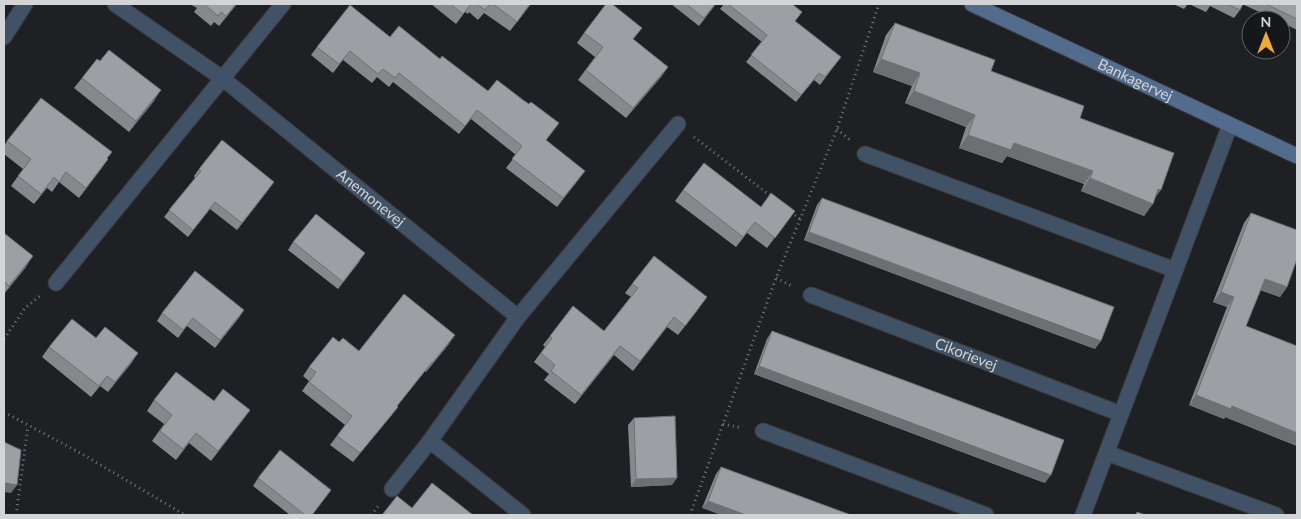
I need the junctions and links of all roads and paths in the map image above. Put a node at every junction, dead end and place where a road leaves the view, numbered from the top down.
1 (25, 4) edge
2 (115, 4) edge
3 (283, 4) edge
4 (879, 4) edge
5 (972, 4) edge
6 (4, 37) edge
7 (222, 78) junction
8 (678, 124) joint
9 (1230, 125) junction
10 (865, 154) dead end
11 (1297, 156) edge
12 (777, 201) edge
13 (785, 207) edge
14 (800, 219) junction
15 (1175, 270) junction
16 (56, 283) joint
17 (811, 295) dead end
18 (518, 317) junction
19 (4, 339) edge
20 (4, 412) edge
21 (1121, 414) junction
22 (28, 426) junction
23 (763, 431) dead end
24 (430, 441) junction
25 (1107, 453) junction
26 (392, 489) dead end
27 (16, 515) edge
28 (185, 515) edge
29 (523, 515) edge
30 (690, 515) edge
31 (986, 515) edge
32 (1083, 515) edge
33 (1276, 515) edge

1 - 6 street
2 - 7 street, Anemonevej
3 - 7 street
4 - 14 path
5 - 9 street, Bankagervej
7 - 16 street
7 - 18 street, Anemonevej
8 - 12 path
8 - 18 street
9 - 11 street, Bankagervej
9 - 15 street
10 - 15 street
13 - 14 path
14 - 30 path
15 - 21 street
16 - 19 path
17 - 21 street, Cikorievej
18 - 24 street
20 - 22 path
21 - 25 street
22 - 27 path
22 - 28 path
23 - 31 street
24 - 26 street
24 - 29 street
25 - 32 street
25 - 33 street

